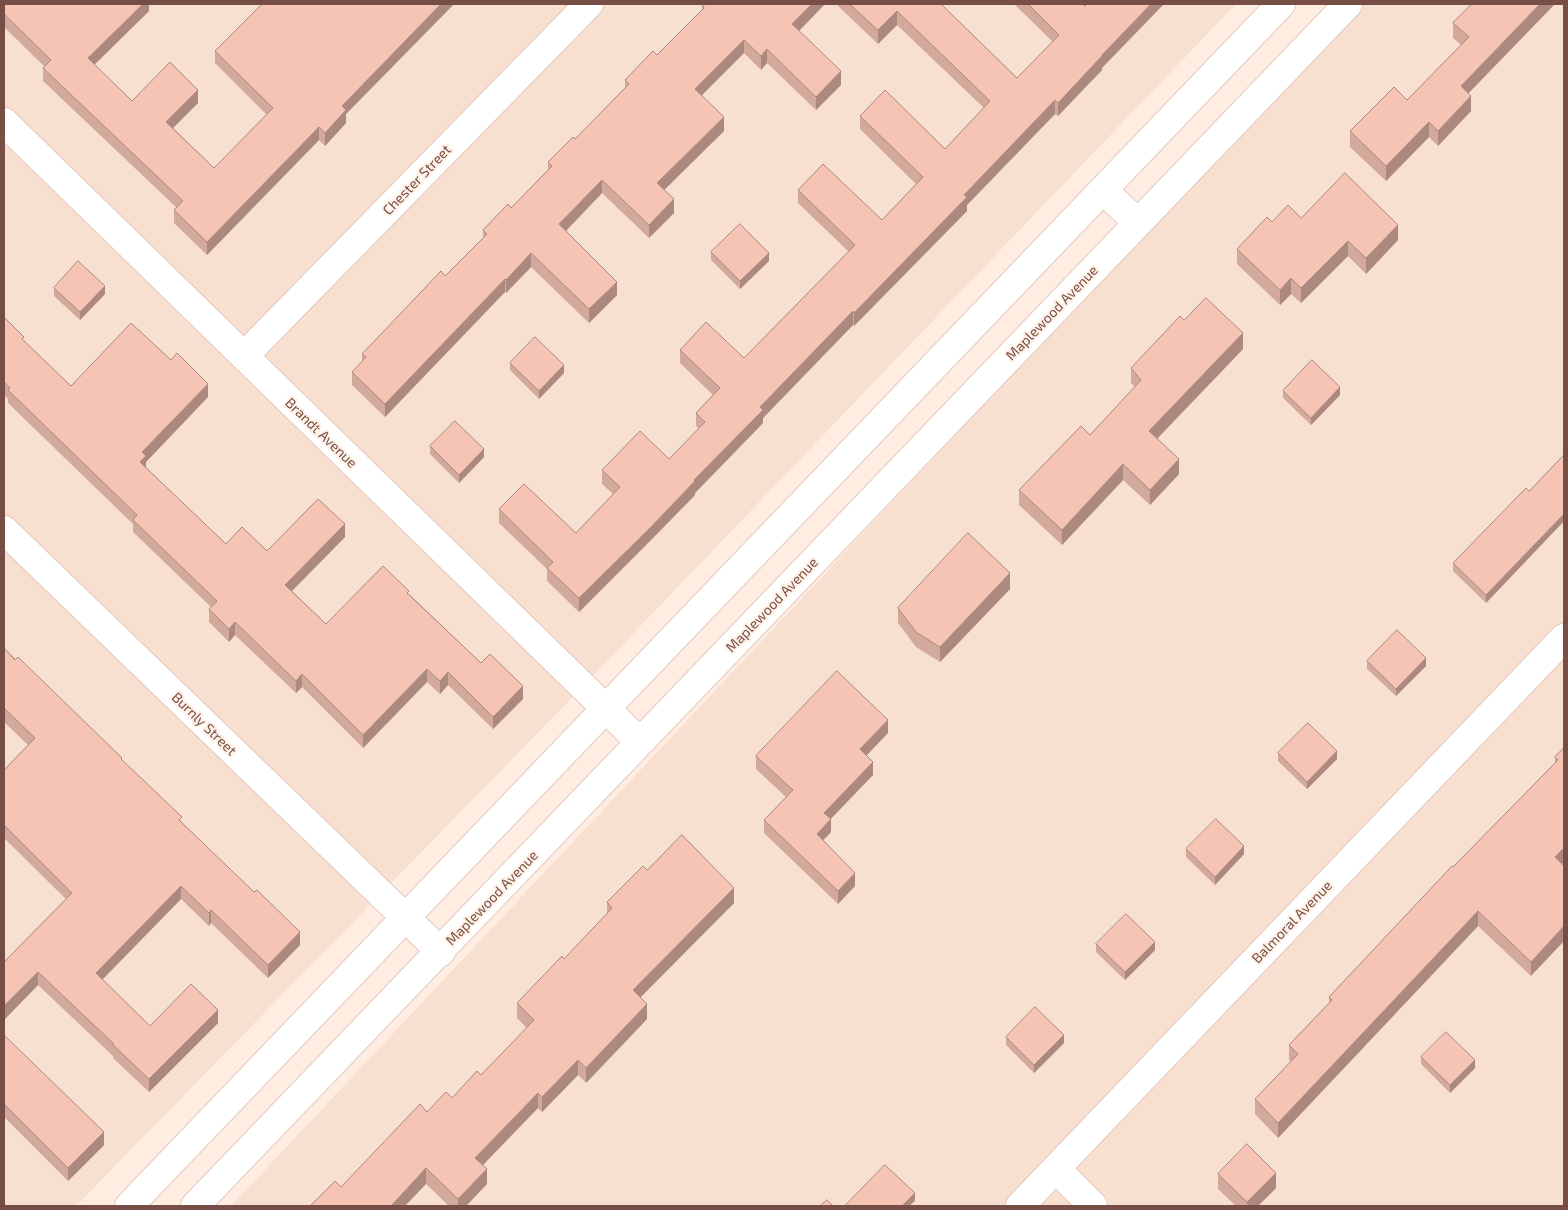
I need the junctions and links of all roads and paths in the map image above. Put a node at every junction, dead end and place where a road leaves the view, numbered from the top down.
1 (589, 4) edge
2 (1281, 4) edge
3 (1348, 4) edge
4 (4, 122) edge
5 (1103, 190) junction
6 (1138, 223) junction
7 (244, 356) junction
8 (4, 530) edge
9 (1564, 638) edge
10 (605, 708) junction
11 (640, 742) junction
12 (406, 917) junction
13 (440, 952) junction
14 (1056, 1169) junction
15 (129, 1206) edge
16 (195, 1206) edge
17 (1020, 1206) edge
18 (1093, 1206) edge

1 - 7 street, Chester Street
2 - 5 street
3 - 6 street, Maplewood Avenue
4 - 7 street, Brandt Avenue
5 - 6 street
5 - 10 street
6 - 11 street, Maplewood Avenue
7 - 10 street, Brandt Avenue
8 - 12 street, Burnly Street
9 - 14 street, Balmoral Avenue
10 - 11 street, Brandt Avenue
10 - 12 street
11 - 13 street, Maplewood Avenue
12 - 13 street, Burnly Street
12 - 15 street
13 - 16 street, Maplewood Avenue
14 - 17 street, Balmoral Avenue
14 - 18 street

